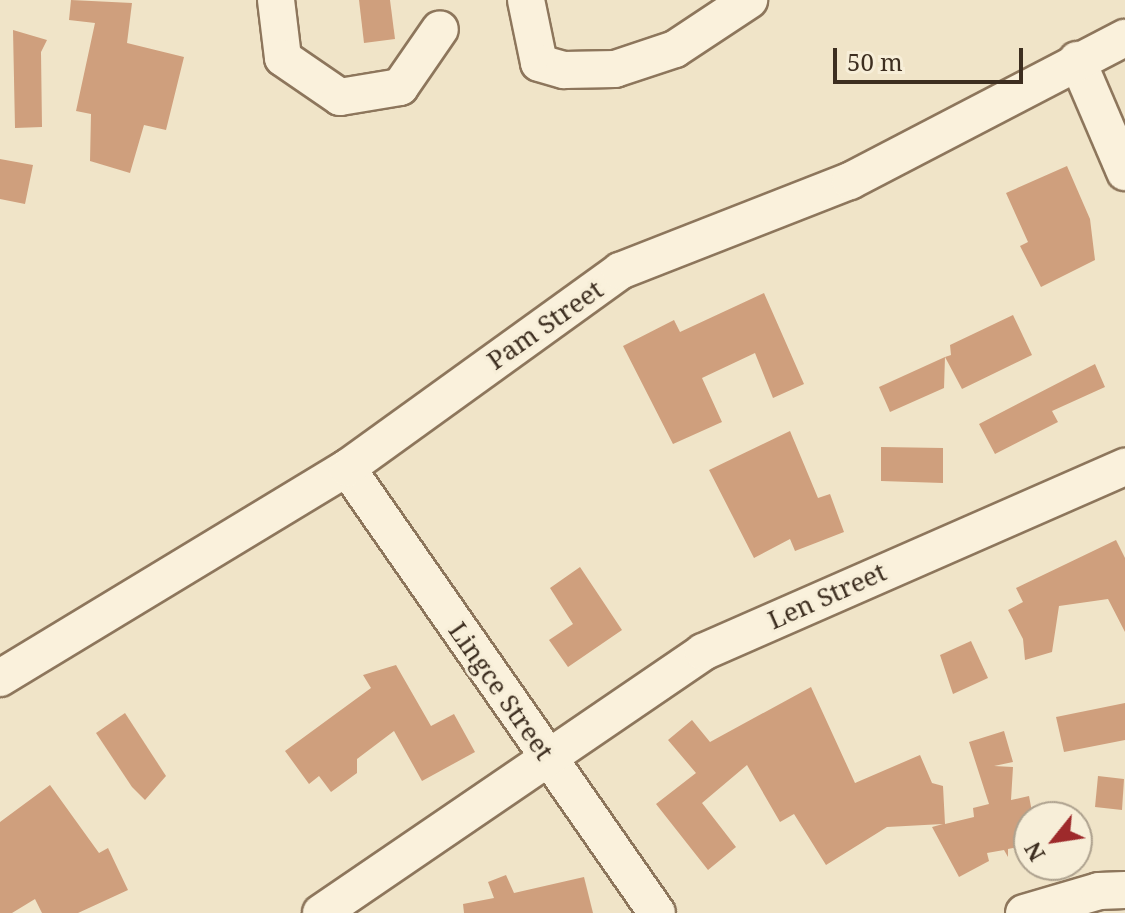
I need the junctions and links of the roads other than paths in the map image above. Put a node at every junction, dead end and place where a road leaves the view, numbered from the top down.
1 (276, 0) edge
2 (526, 0) edge
3 (749, 0) edge
4 (440, 29) dead end
5 (1125, 38) edge
6 (1077, 60) junction
7 (1125, 172) edge
8 (1125, 467) edge
9 (347, 468) junction
10 (0, 678) edge
11 (547, 758) junction
12 (1125, 890) edge
13 (321, 913) edge
14 (657, 913) edge
15 (1024, 913) edge

1 - 4 street
2 - 3 street
5 - 6 street, Pam Street
6 - 7 street
6 - 9 street, Pam Street
8 - 11 street, Len Street
9 - 10 street, Pam Street
9 - 11 street, Lingce Street
11 - 13 street, Len Street
11 - 14 street, Lingce Street
12 - 15 street

